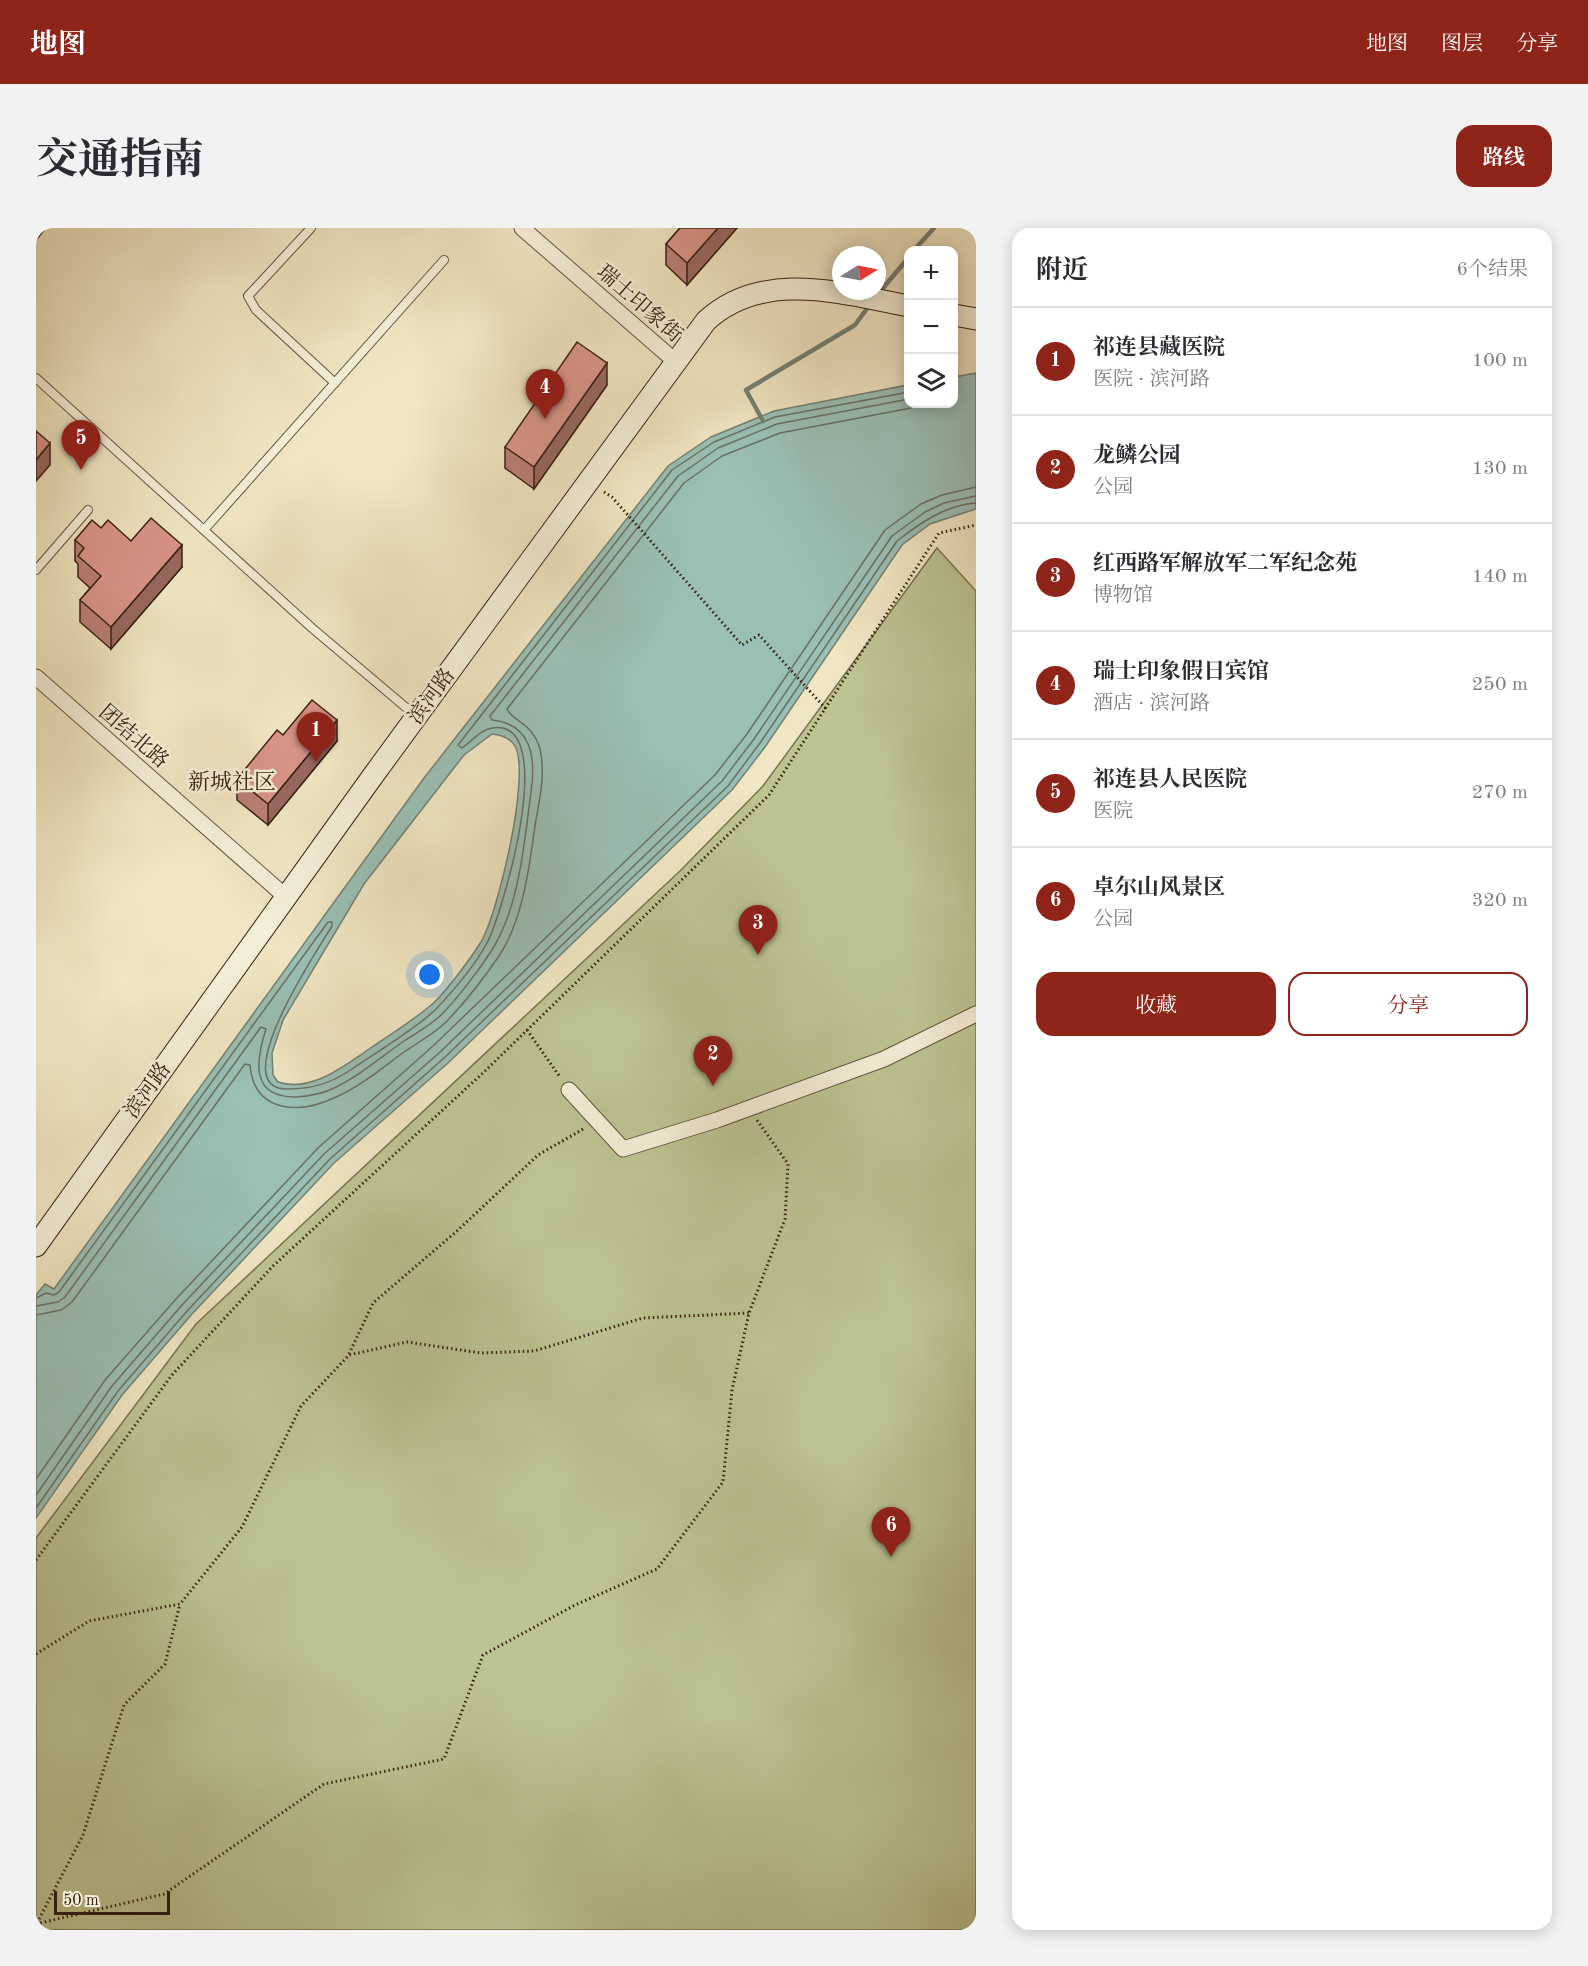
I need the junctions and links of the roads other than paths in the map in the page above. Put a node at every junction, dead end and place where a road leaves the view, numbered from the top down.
1 (311, 228) edge
2 (522, 228) edge
3 (444, 260) dead end
4 (904, 305) edge
5 (958, 316) edge
6 (976, 319) edge
7 (676, 362) junction
8 (36, 378) edge
9 (335, 383) junction
10 (88, 510) dead end
11 (204, 530) junction
12 (36, 570) edge
13 (36, 677) edge
14 (416, 716) junction
15 (286, 897) junction
16 (976, 1014) edge
17 (569, 1090) road end
18 (36, 1246) edge

1 - 9 lane
2 - 7 street, 瑞士印象街
3 - 9 lane
4 - 7 street, 滨河路
5 - 6 street
7 - 14 street, 滨河路
8 - 11 lane
9 - 11 lane
10 - 12 lane
11 - 14 lane
13 - 15 street, 团结北路
14 - 15 street, 滨河路
15 - 18 street, 滨河路
16 - 17 street

